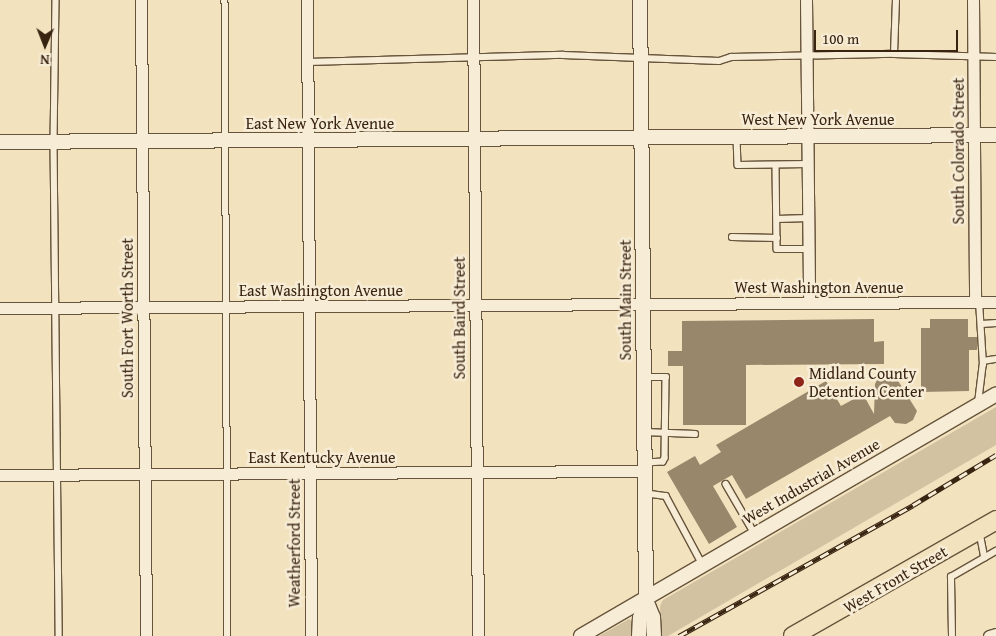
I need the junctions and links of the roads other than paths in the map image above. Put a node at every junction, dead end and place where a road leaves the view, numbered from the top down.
1 (56, 0) edge
2 (141, 0) edge
3 (225, 0) edge
4 (307, 0) edge
5 (473, 0) edge
6 (640, 0) edge
7 (806, 0) edge
8 (896, 0) edge
9 (973, 0) edge
10 (894, 54) junction
11 (807, 57) junction
12 (996, 57) edge
13 (641, 58) junction
14 (974, 58) junction
15 (474, 60) junction
16 (308, 62) junction
17 (996, 135) edge
18 (807, 136) junction
19 (974, 136) junction
20 (737, 137) junction
21 (641, 138) junction
22 (474, 139) junction
23 (308, 140) junction
24 (142, 141) junction
25 (228, 141) junction
26 (0, 142) edge
27 (54, 142) junction
28 (776, 164) junction
29 (808, 164) junction
30 (777, 218) junction
31 (808, 218) junction
32 (732, 237) dead end
33 (777, 238) junction
34 (808, 249) junction
35 (977, 302) junction
36 (996, 302) edge
37 (809, 303) junction
38 (642, 304) junction
39 (476, 306) junction
40 (143, 307) junction
41 (227, 307) junction
42 (309, 307) junction
43 (0, 308) edge
44 (55, 308) junction
45 (996, 323) edge
46 (982, 324) junction
47 (996, 359) edge
48 (983, 361) junction
49 (643, 377) junction
50 (996, 394) edge
51 (978, 405) junction
52 (643, 432) junction
53 (666, 432) junction
54 (695, 434) dead end
55 (644, 467) junction
56 (477, 472) junction
57 (229, 473) junction
58 (310, 473) junction
59 (57, 474) junction
60 (144, 474) junction
61 (0, 475) edge
62 (726, 484) dead end
63 (644, 493) junction
64 (996, 520) edge
65 (979, 530) junction
66 (755, 534) junction
67 (996, 552) edge
68 (985, 558) junction
69 (703, 565) junction
70 (646, 600) junction
71 (816, 630) edge
72 (996, 634) edge
73 (59, 636) edge
74 (146, 636) edge
75 (228, 636) edge
76 (311, 636) edge
77 (478, 636) edge
78 (581, 636) edge
79 (639, 636) edge
80 (654, 636) edge
81 (793, 636) edge
82 (952, 636) edge
83 (990, 636) edge

1 - 27 lane
2 - 24 street, South Fort Worth Street
3 - 25 lane
4 - 16 street, Weatherford Street
5 - 15 street, South Baird Street
6 - 13 street, South Main Street
7 - 11 street
8 - 10 lane
9 - 14 street, South Colorado Street
10 - 11 lane
10 - 14 lane
11 - 13 lane
11 - 18 street
12 - 14 lane
13 - 15 lane
13 - 21 street, South Main Street
14 - 19 street, South Colorado Street
15 - 16 lane
15 - 22 street, South Baird Street
16 - 23 street, Weatherford Street
17 - 19 street, West New York Avenue
18 - 19 street, West New York Avenue
18 - 20 street, West New York Avenue
18 - 29 street
19 - 35 street, South Colorado Street
20 - 21 street, West New York Avenue
20 - 28 lane
21 - 22 street, East New York Avenue
21 - 38 street, South Main Street
22 - 23 street, East New York Avenue
22 - 39 street, South Baird Street
23 - 25 street, East New York Avenue
23 - 42 street, Weatherford Street
24 - 25 street, East New York Avenue
24 - 27 street, East New York Avenue
24 - 40 street, South Fort Worth Street
25 - 41 lane
26 - 27 street, East New York Avenue
27 - 44 lane
28 - 29 lane
28 - 30 lane
29 - 31 street
30 - 31 lane
30 - 33 lane
31 - 34 street
32 - 33 lane
33 - 34 lane
34 - 37 street
35 - 36 street, West Washington Avenue
35 - 37 street, West Washington Avenue
35 - 46 lane
37 - 38 street, West Washington Avenue
38 - 39 street, East Washington Avenue
38 - 49 street, South Main Street
39 - 42 street, East Washington Avenue
39 - 56 street, South Baird Street
40 - 41 street, East Washington Avenue
40 - 44 street, East Washington Avenue
40 - 60 street, South Fort Worth Street
41 - 42 street, East Washington Avenue
41 - 57 lane
42 - 58 street, Weatherford Street
43 - 44 street, East Washington Avenue
44 - 59 lane
45 - 46 lane
46 - 48 lane
47 - 48 lane
48 - 51 lane
49 - 52 street, South Main Street
49 - 53 lane
50 - 51 street, West Industrial Avenue
51 - 66 street, West Industrial Avenue
52 - 53 lane
52 - 55 street, South Main Street
53 - 54 lane
53 - 55 lane
55 - 56 street, East Kentucky Avenue
55 - 63 street, South Main Street
56 - 58 street, East Kentucky Avenue
56 - 77 street, South Baird Street
57 - 58 street, East Kentucky Avenue
57 - 60 street, East Kentucky Avenue
57 - 75 lane
58 - 76 street, Weatherford Street
59 - 60 street, East Kentucky Avenue
59 - 61 street, East Kentucky Avenue
59 - 73 lane
60 - 74 street, South Fort Worth Street
62 - 66 lane
63 - 69 lane
63 - 70 street, South Main Street
64 - 65 main road, West Front Street
65 - 68 lane
65 - 71 main road, West Front Street
66 - 69 street, West Industrial Avenue
67 - 68 lane
68 - 82 lane
69 - 70 street, West Industrial Avenue
70 - 78 street, West Industrial Avenue
70 - 79 street, South Main Street
70 - 80 street, South Main Street
71 - 81 main road, West Front Street
72 - 83 street

